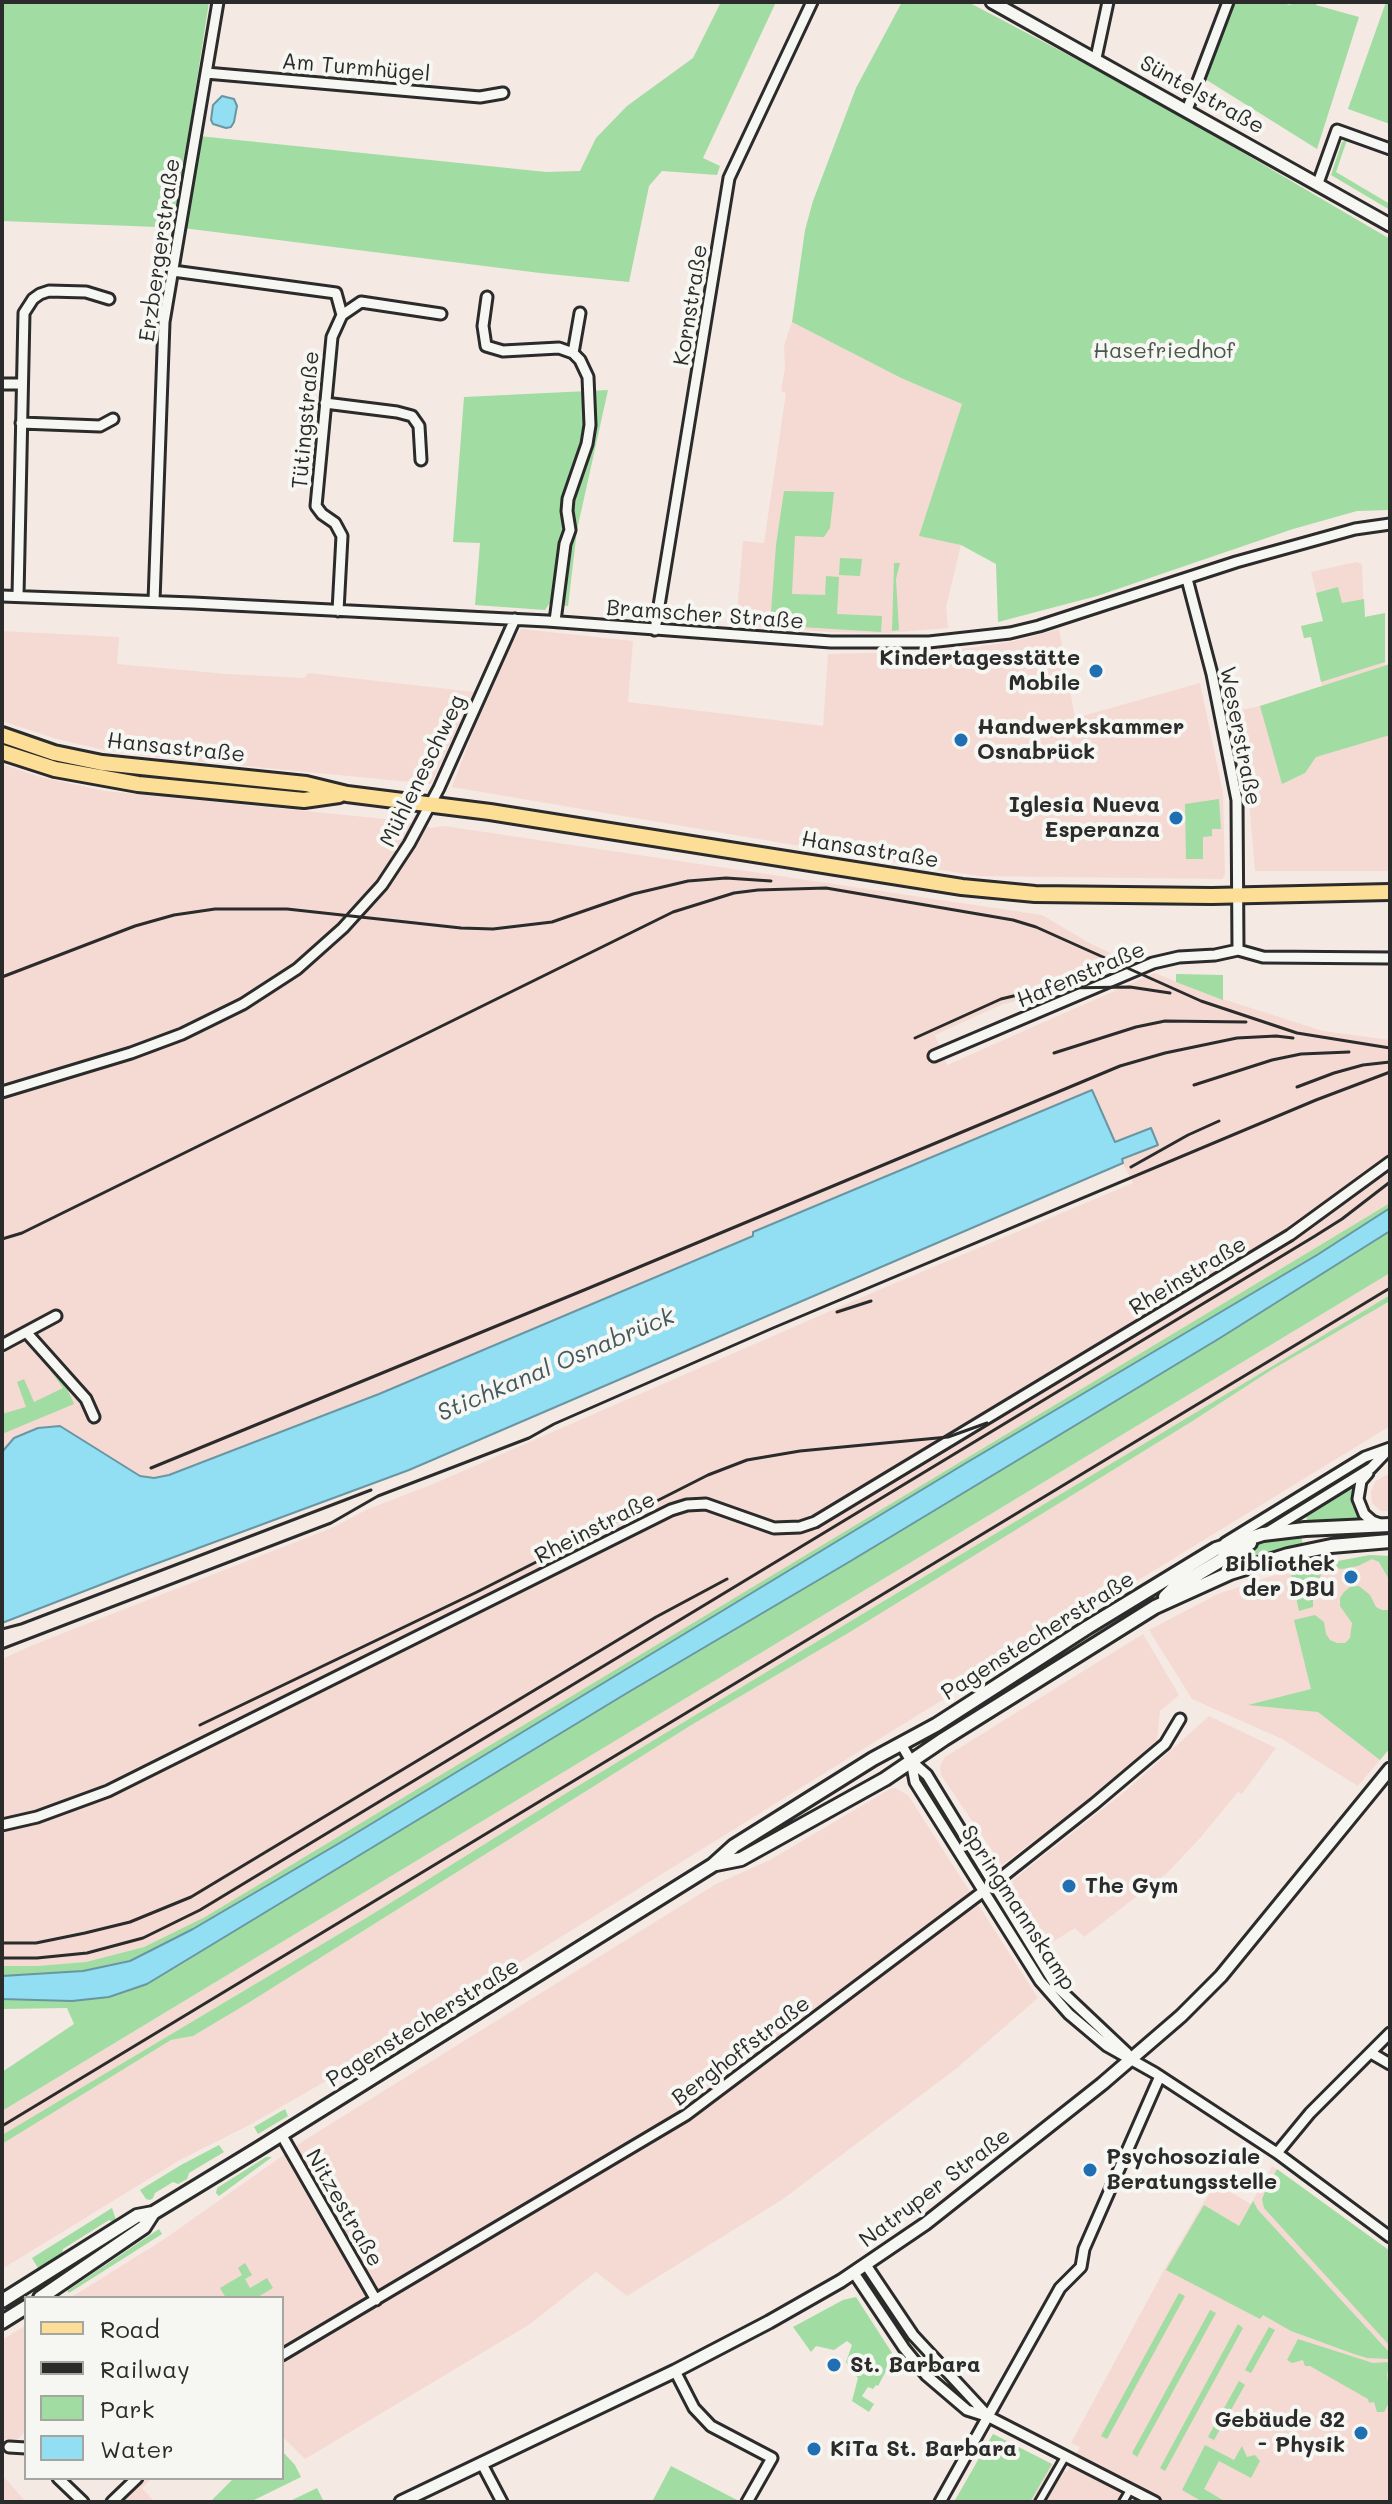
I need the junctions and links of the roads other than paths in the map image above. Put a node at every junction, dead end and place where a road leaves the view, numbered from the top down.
1 (218, 2) edge
2 (812, 2) edge
3 (992, 2) edge
4 (1108, 2) edge
5 (1228, 2) edge
6 (1096, 58) junction
7 (206, 73) junction
8 (503, 93) dead end
9 (1187, 110) junction
10 (1390, 149) edge
11 (1318, 183) junction
12 (1390, 225) edge
13 (173, 271) junction
14 (487, 297) dead end
15 (109, 299) dead end
16 (580, 313) dead end
17 (441, 314) dead end
18 (342, 315) junction
19 (573, 353) junction
20 (2, 384) edge
21 (21, 384) junction
22 (325, 403) junction
23 (113, 419) dead end
24 (21, 423) junction
25 (421, 460) dead end
26 (1390, 524) edge
27 (1187, 579) junction
28 (2, 596) edge
29 (18, 596) junction
30 (154, 601) junction
31 (338, 611) junction
32 (515, 619) junction
33 (555, 621) junction
34 (655, 630) junction
35 (2, 735) edge
36 (2, 752) edge
37 (347, 794) junction
38 (431, 803) junction
39 (1390, 892) edge
40 (1238, 896) junction
41 (1238, 950) junction
42 (1390, 958) edge
43 (934, 1056) dead end
44 (2, 1092) edge
45 (1390, 1162) edge
46 (56, 1316) dead end
47 (27, 1333) junction
48 (2, 1345) edge
49 (94, 1417) dead end
50 (1390, 1448) edge
51 (1371, 1468) junction
52 (1387, 1525) edge
53 (1263, 1534) junction
54 (1390, 1541) edge
55 (1216, 1549) junction
56 (1155, 1607) junction
57 (1180, 1719) dead end
58 (901, 1744) junction
59 (911, 1761) junction
60 (1390, 1769) edge
61 (2, 1825) edge
62 (713, 1865) junction
63 (988, 1888) junction
64 (1390, 2033) edge
65 (1371, 2053) junction
66 (1132, 2058) junction
67 (1390, 2064) edge
68 (1160, 2076) junction
69 (281, 2134) junction
70 (1277, 2153) junction
71 (153, 2213) junction
72 (1390, 2237) edge
73 (866, 2265) junction
74 (854, 2273) junction
75 (43, 2296) edge
76 (376, 2300) junction
77 (2, 2301) edge
78 (24, 2308) edge
79 (2, 2322) edge
80 (284, 2354) edge
81 (675, 2371) junction
82 (989, 2417) junction
83 (9, 2447) dead end
84 (24, 2448) edge
85 (1065, 2457) junction
86 (482, 2464) junction
87 (60, 2480) edge
88 (135, 2480) edge
89 (1130, 2490) junction
90 (83, 2502) edge
91 (112, 2502) edge
92 (401, 2502) edge
93 (502, 2502) edge
94 (747, 2502) edge
95 (940, 2502) edge
96 (1039, 2502) edge
97 (1123, 2502) edge
98 (1155, 2502) edge

1 - 7 street, Erzbergerstraße
2 - 34 street, Kornstraße
3 - 6 street, Süntelstraße
4 - 6 street
5 - 9 street
6 - 9 street, Süntelstraße
7 - 8 street, Am Turmhügel
7 - 13 street, Erzbergerstraße
9 - 11 street, Süntelstraße
10 - 11 street
11 - 12 street, Süntelstraße
13 - 18 street
13 - 30 street, Erzbergerstraße
14 - 19 street
15 - 21 street
16 - 19 street
17 - 18 street
18 - 22 street, Tütingstraße
19 - 33 street
20 - 21 street
21 - 24 street
22 - 25 street
22 - 31 street, Tütingstraße
23 - 24 street
24 - 29 street
26 - 27 street, Bramscher Straße
27 - 34 street, Bramscher Straße
27 - 40 street, Weserstraße
28 - 29 street, Bramscher Straße
29 - 30 street, Bramscher Straße
30 - 31 street, Bramscher Straße
31 - 32 street, Bramscher Straße
32 - 33 street, Bramscher Straße
32 - 38 street, Mühleneschweg
33 - 34 street, Bramscher Straße
35 - 37 main road, Hansastraße
36 - 37 main road, Hansastraße
37 - 38 main road, Hansastraße
38 - 40 main road, Hansastraße
38 - 44 street, Mühleneschweg
39 - 40 main road, Hansastraße
40 - 41 street, Weserstraße
41 - 42 street, Hafenstraße
41 - 43 street, Hafenstraße
45 - 61 street, Rheinstraße
46 - 47 street
47 - 48 street
47 - 49 street
50 - 51 street, Pagenstecherstraße
50 - 55 street, Pagenstecherstraße
51 - 52 street
51 - 53 street, Pagenstecherstraße
52 - 53 main road
53 - 55 main road
53 - 56 main road
54 - 56 main road
55 - 58 main road, Pagenstecherstraße
56 - 59 main road, Pagenstecherstraße
57 - 63 street, Berghoffstraße
58 - 59 street, Springmannskamp
58 - 62 main road, Pagenstecherstraße
59 - 62 main road, Pagenstecherstraße
59 - 63 street, Springmannskamp
60 - 66 street, Natruper Straße
62 - 69 main road, Pagenstecherstraße
63 - 66 street, Springmannskamp
63 - 76 street, Berghoffstraße
64 - 65 street
65 - 67 street
65 - 70 street
66 - 68 street, Springmannskamp
66 - 73 street, Natruper Straße
68 - 70 street, Springmannskamp
68 - 82 street
69 - 71 main road, Pagenstecherstraße
69 - 76 street, Nitzestraße
70 - 72 street, Springmannskamp
71 - 75 main road, Pagenstecherstraße
71 - 77 main road, Pagenstecherstraße
73 - 74 street, Natruper Straße
73 - 82 street
74 - 81 street, Natruper Straße
74 - 82 street
76 - 80 street, Berghoffstraße
78 - 79 main road
81 - 86 street, Natruper Straße
81 - 94 street
82 - 85 street
82 - 95 street
83 - 84 street
85 - 89 street
85 - 96 street
86 - 92 street, Natruper Straße
86 - 93 street
87 - 90 street
88 - 91 street
89 - 97 street
89 - 98 street

